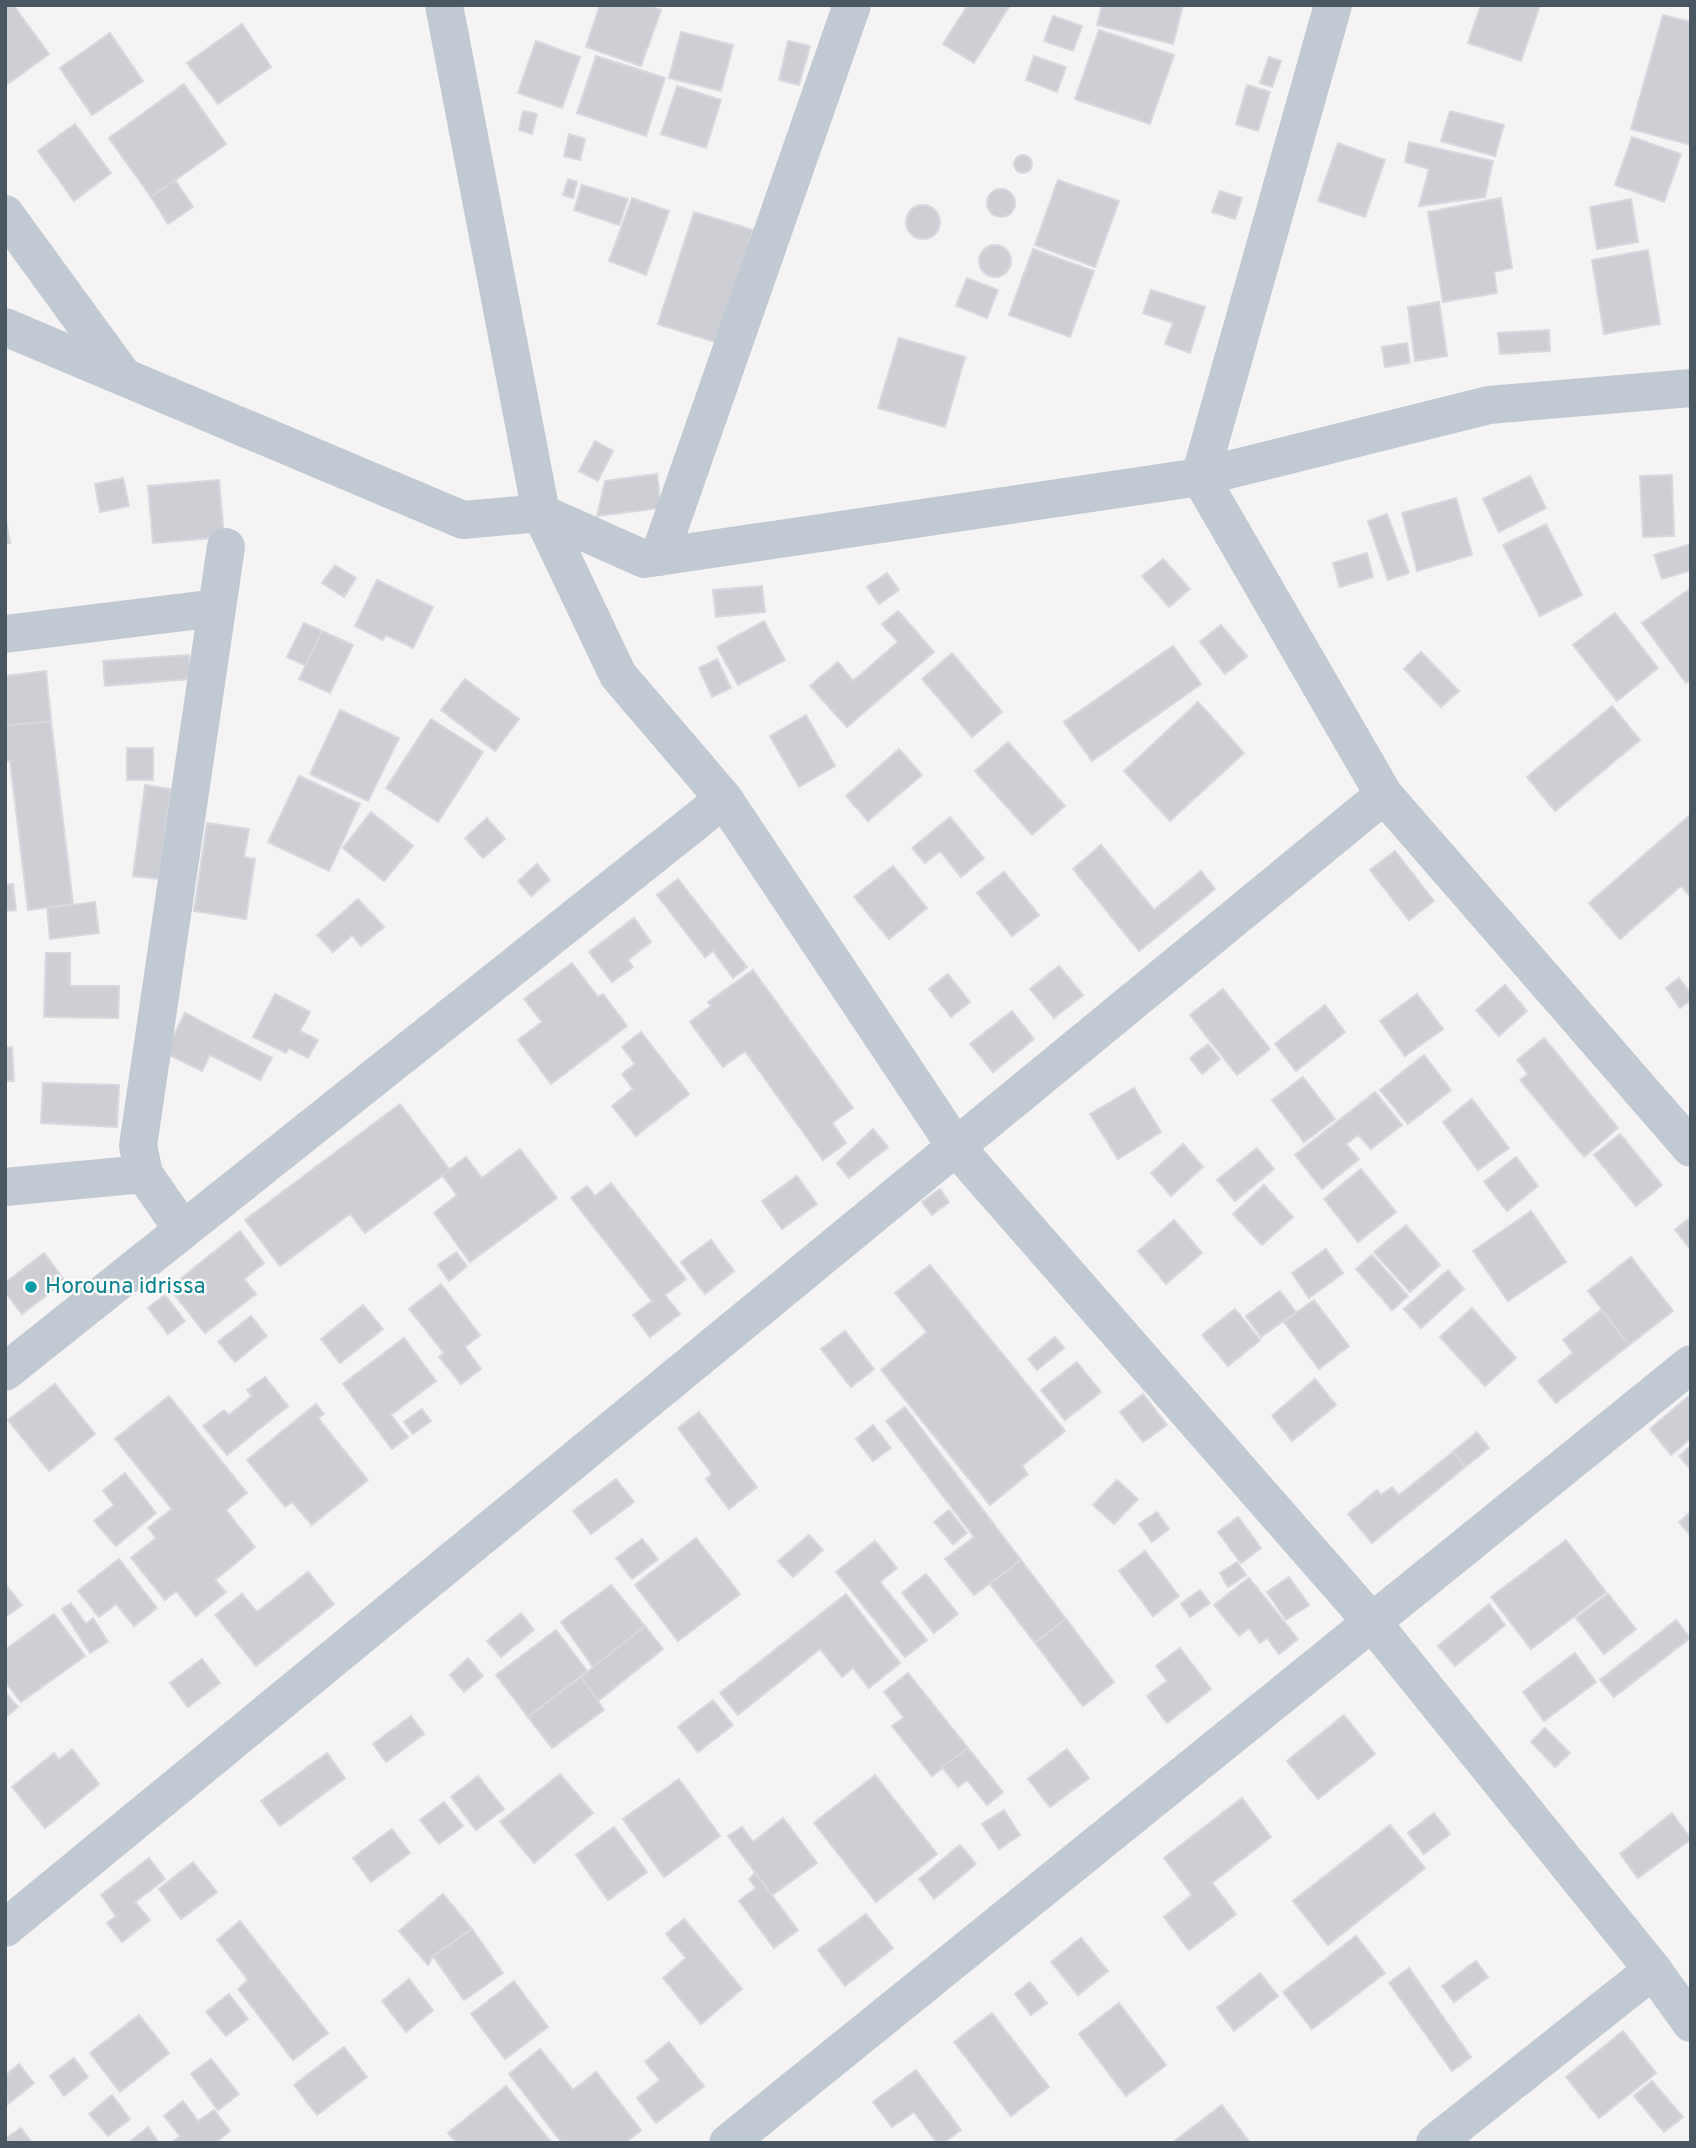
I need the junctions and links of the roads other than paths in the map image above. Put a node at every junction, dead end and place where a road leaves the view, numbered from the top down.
1 (444, 5) edge
2 (852, 5) edge
3 (1333, 5) edge
4 (5, 214) edge
5 (5, 327) edge
6 (122, 376) junction
7 (1691, 388) edge
8 (1200, 477) junction
9 (541, 513) junction
10 (226, 547) dead end
11 (659, 557) junction
12 (216, 608) junction
13 (5, 634) edge
14 (1384, 795) junction
15 (724, 799) junction
16 (956, 1147) junction
17 (1691, 1148) edge
18 (144, 1174) junction
19 (5, 1187) edge
20 (183, 1230) junction
21 (1691, 1364) edge
22 (5, 1372) edge
23 (1371, 1621) junction
24 (5, 1928) edge
25 (1653, 1970) junction
26 (1691, 2023) edge
27 (728, 2143) edge
28 (1435, 2143) edge

1 - 9 street
2 - 11 street
3 - 8 street
4 - 6 street
5 - 6 street
6 - 9 street
7 - 8 street
8 - 11 street
8 - 14 street
9 - 11 street
9 - 15 street
10 - 12 street
12 - 13 street
12 - 18 street
14 - 16 street
14 - 17 street
15 - 16 street
15 - 20 street
16 - 23 street
16 - 24 street
18 - 19 street
18 - 20 street
20 - 22 street
21 - 23 street
23 - 25 street
23 - 27 street
25 - 26 street
25 - 28 street

